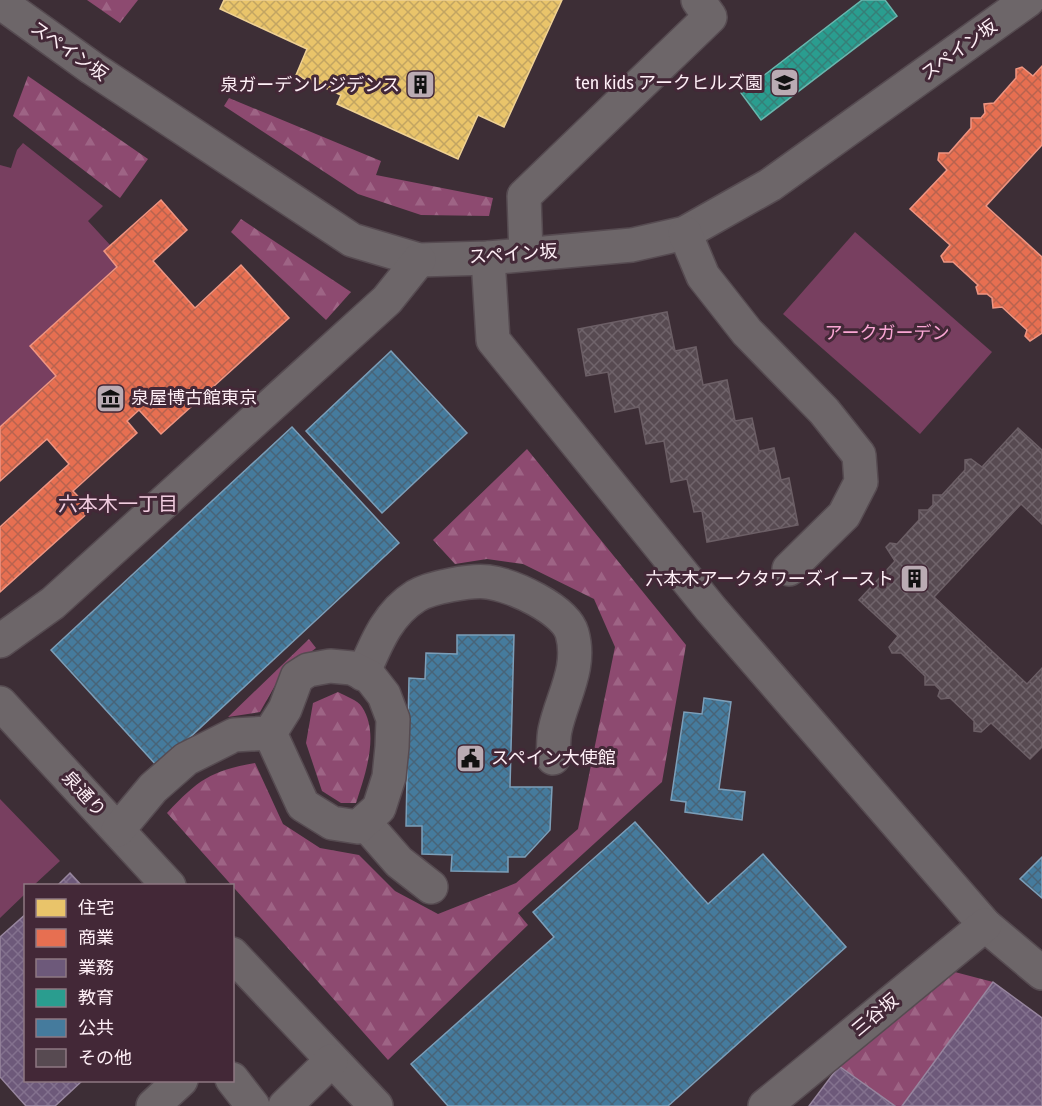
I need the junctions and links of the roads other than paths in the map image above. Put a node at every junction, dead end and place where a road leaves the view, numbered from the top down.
1 (698, 0) edge
2 (1028, 0) edge
3 (0, 2) edge
4 (685, 233) junction
5 (526, 254) junction
6 (488, 258) junction
7 (419, 260) junction
8 (789, 569) dead end
9 (0, 641) edge
10 (363, 674) junction
11 (0, 703) edge
12 (270, 733) junction
13 (553, 758) dead end
14 (364, 822) junction
15 (118, 830) junction
16 (168, 884) edge
17 (431, 887) dead end
18 (985, 925) junction
19 (234, 956) edge
20 (1042, 973) edge
21 (331, 1061) junction
22 (179, 1082) edge
23 (234, 1082) edge
24 (153, 1106) edge
25 (253, 1106) edge
26 (285, 1106) edge
27 (376, 1106) edge
28 (765, 1106) edge

1 - 5 street
2 - 4 street, スペイン坂
3 - 7 street, スペイン坂
4 - 5 street, スペイン坂
4 - 8 street
5 - 6 street, スペイン坂
6 - 7 street, スペイン坂
6 - 18 street
7 - 9 street
10 - 12 street
10 - 13 street
10 - 14 street
11 - 15 street, 泉通り
12 - 14 street
12 - 15 street
14 - 17 street
15 - 16 street, 泉通り
18 - 20 street
18 - 28 street, 三谷坂
19 - 21 street
21 - 26 street
21 - 27 street
22 - 24 street
23 - 25 street

